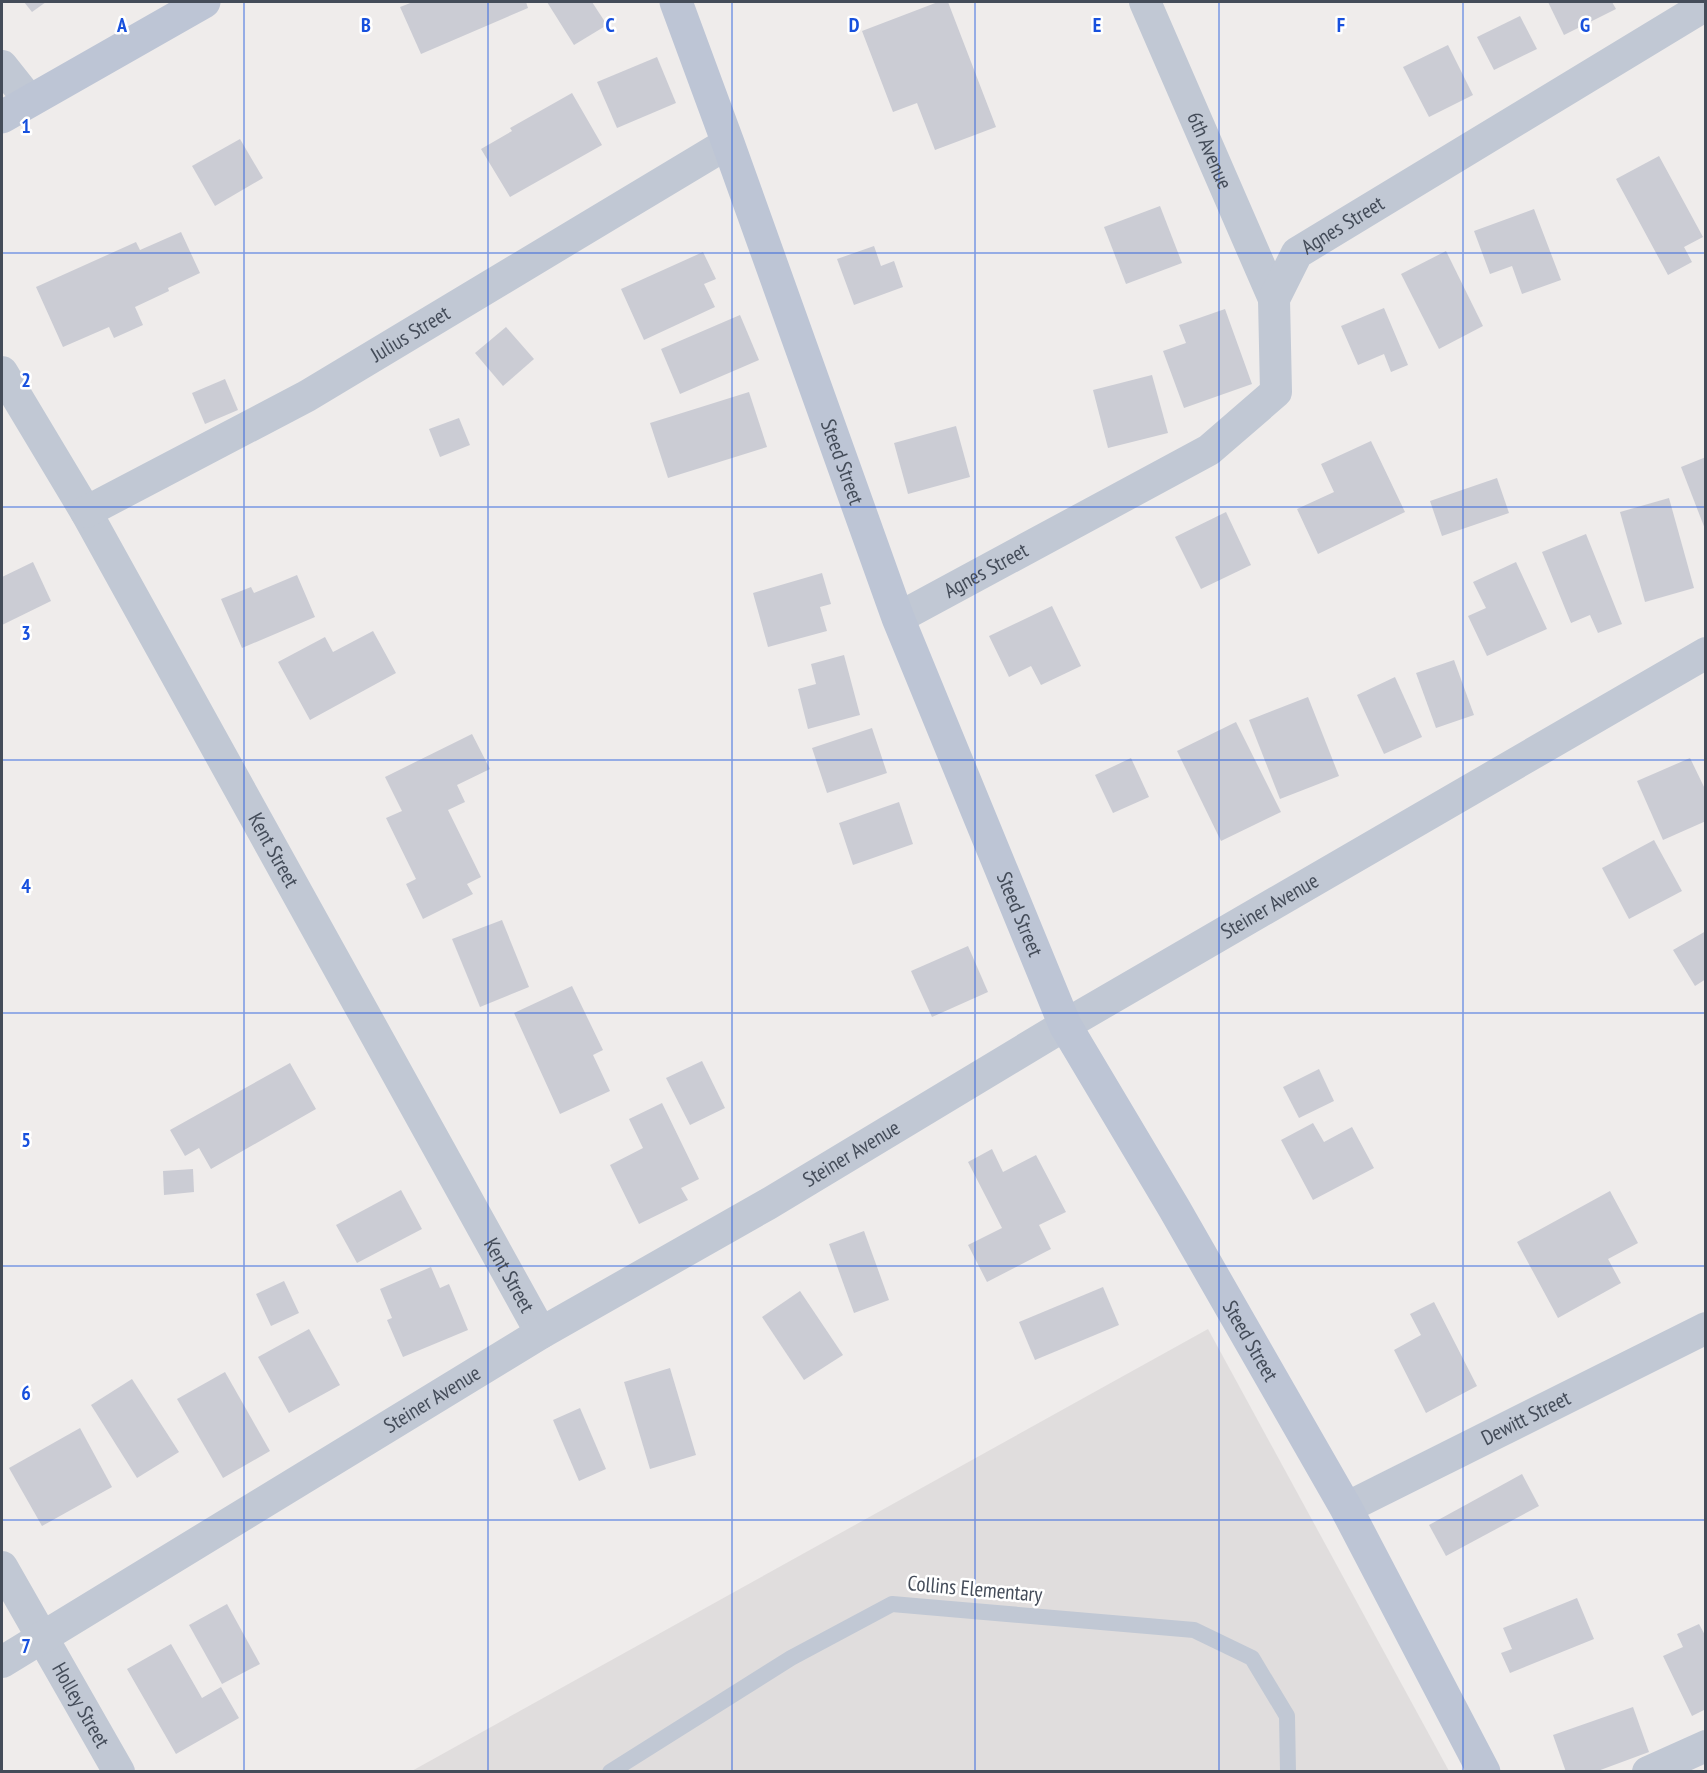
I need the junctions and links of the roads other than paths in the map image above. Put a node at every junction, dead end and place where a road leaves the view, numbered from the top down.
1 (204, 2) edge
2 (676, 2) edge
3 (1145, 2) edge
4 (1706, 5) edge
5 (2, 66) edge
6 (29, 100) junction
7 (2, 117) edge
8 (728, 143) junction
9 (1274, 298) junction
10 (2, 372) edge
11 (86, 512) junction
12 (898, 618) junction
13 (1706, 653) edge
14 (1065, 1025) junction
15 (1706, 1328) edge
16 (541, 1334) junction
17 (1346, 1508) junction
18 (2, 1567) edge
19 (42, 1638) junction
20 (2, 1662) edge
21 (1706, 1746) edge
22 (119, 1772) edge
23 (610, 1772) edge
24 (1288, 1772) edge
25 (1484, 1772) edge
26 (1648, 1772) edge

1 - 6 street
2 - 8 street, Steed Street
3 - 9 street, 6th Avenue
4 - 9 street, Agnes Street
5 - 6 street
6 - 7 street
8 - 11 street, Julius Street
8 - 12 street, Steed Street
9 - 12 street, Agnes Street
10 - 11 street, Kent Street
11 - 16 street, Kent Street
12 - 14 street, Steed Street
13 - 14 street, Steiner Avenue
14 - 16 street, Steiner Avenue
14 - 17 street, Steed Street
15 - 17 street, Dewitt Street
16 - 19 street, Steiner Avenue
17 - 25 street, Steed Street
18 - 19 street, Holley Street
19 - 20 street, Steiner Avenue
19 - 22 street, Holley Street
21 - 26 street
23 - 24 lane, Collins Elementary

